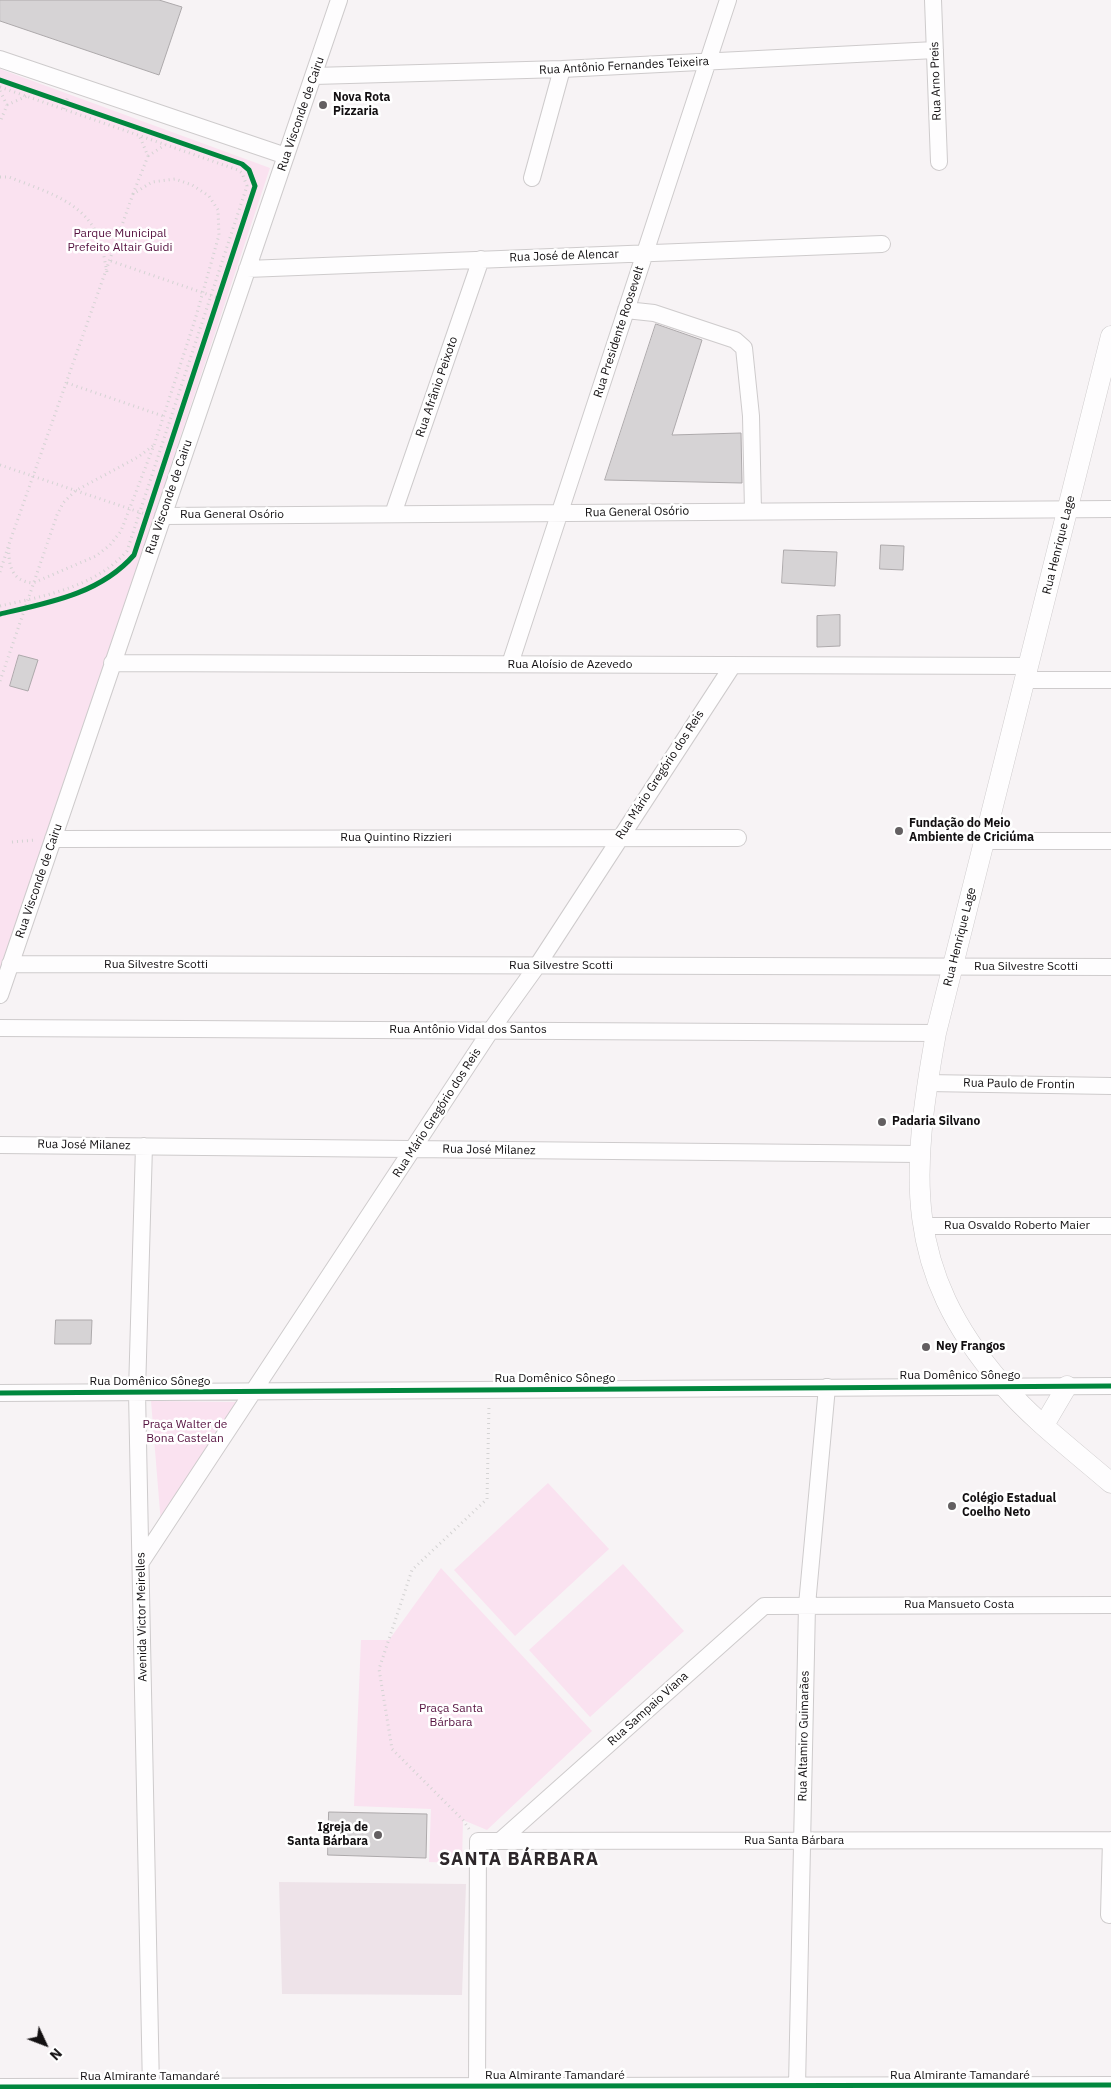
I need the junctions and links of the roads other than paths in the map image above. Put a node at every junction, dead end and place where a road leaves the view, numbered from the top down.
1 (339, 0) edge
2 (728, 0) edge
3 (933, 0) edge
4 (935, 50) junction
5 (0, 59) edge
6 (708, 62) junction
7 (562, 69) junction
8 (314, 76) junction
9 (286, 156) junction
10 (939, 162) dead end
11 (532, 178) dead end
12 (882, 244) dead end
13 (644, 253) junction
14 (481, 260) junction
15 (247, 269) junction
16 (626, 310) junction
17 (1111, 336) edge
18 (1111, 509) edge
19 (1068, 510) junction
20 (753, 511) junction
21 (153, 512) junction
22 (559, 513) junction
23 (392, 514) junction
24 (112, 664) junction
25 (510, 664) junction
26 (733, 665) junction
27 (1027, 673) junction
28 (1111, 680) edge
29 (619, 838) junction
30 (738, 838) dead end
31 (53, 839) junction
32 (984, 841) junction
33 (1111, 841) edge
34 (10, 964) junction
35 (537, 966) junction
36 (952, 967) junction
37 (1111, 968) edge
38 (0, 995) edge
39 (0, 1028) edge
40 (491, 1030) junction
41 (936, 1033) junction
42 (927, 1083) junction
43 (1111, 1086) edge
44 (0, 1144) edge
45 (144, 1146) junction
46 (415, 1149) junction
47 (919, 1154) junction
48 (922, 1226) junction
49 (1111, 1226) edge
50 (1003, 1386) junction
51 (1067, 1386) junction
52 (1111, 1386) edge
53 (827, 1387) junction
54 (255, 1391) junction
55 (0, 1392) edge
56 (137, 1392) junction
57 (1044, 1425) junction
58 (1111, 1483) edge
59 (141, 1562) junction
60 (807, 1605) junction
61 (1111, 1606) edge
62 (1111, 1840) edge
63 (500, 1841) junction
64 (802, 1841) junction
65 (1110, 1916) dead end
66 (1111, 2085) edge
67 (797, 2086) junction
68 (0, 2087) edge
69 (151, 2088) edge
70 (477, 2088) edge
71 (662, 2088) edge

1 - 8 street, Rua Visconde de Cairu
2 - 6 street, Rua Presidente Roosevelt
3 - 4 street, Rua Arno Preis
4 - 6 street, Rua Antônio Fernandes Teixeira
4 - 10 street, Rua Arno Preis
5 - 9 street
6 - 7 street, Rua Antônio Fernandes Teixeira
6 - 13 street, Rua Presidente Roosevelt
7 - 8 street, Rua Antônio Fernandes Teixeira
7 - 11 street
8 - 9 street, Rua Visconde de Cairu
9 - 15 street, Rua Visconde de Cairu
12 - 13 street, Rua José de Alencar
13 - 14 street, Rua José de Alencar
13 - 16 street, Rua Presidente Roosevelt
14 - 15 street, Rua José de Alencar
14 - 23 street, Rua Afrânio Peixoto
15 - 21 street, Rua Visconde de Cairu
16 - 20 street
16 - 22 street, Rua Presidente Roosevelt
17 - 19 main road, Rua Henrique Lage
18 - 19 street, Rua General Osório
19 - 20 street, Rua General Osório
19 - 27 main road, Rua Henrique Lage
20 - 22 street, Rua General Osório
21 - 23 street, Rua General Osório
21 - 24 street, Rua Visconde de Cairu
22 - 23 street, Rua General Osório
22 - 25 street, Rua Presidente Roosevelt
24 - 25 street, Rua Aloísio de Azevedo
24 - 31 street, Rua Visconde de Cairu
25 - 26 street, Rua Aloísio de Azevedo
26 - 27 street, Rua Aloísio de Azevedo
26 - 29 street, Rua Mário Gregório dos Reis
27 - 28 street, Rua Aloísio de Azevedo
27 - 32 main road, Rua Henrique Lage
29 - 30 street, Rua Quintino Rizzieri
29 - 31 street, Rua Quintino Rizzieri
29 - 35 street, Rua Mário Gregório dos Reis
31 - 34 street, Rua Visconde de Cairu
32 - 33 street
32 - 36 main road, Rua Henrique Lage
34 - 35 street, Rua Silvestre Scotti
34 - 38 street, Rua Visconde de Cairu
35 - 36 street, Rua Silvestre Scotti
35 - 40 street, Rua Mário Gregório dos Reis
36 - 37 street, Rua Silvestre Scotti
36 - 41 main road, Rua Henrique Lage
39 - 40 street, Rua Antônio Vidal dos Santos
40 - 41 street, Rua Antônio Vidal dos Santos
40 - 46 street, Rua Mário Gregório dos Reis
41 - 42 main road, Rua Henrique Lage
42 - 43 street, Rua Paulo de Frontin
42 - 47 main road, Rua Henrique Lage
44 - 45 street, Rua José Milanez
45 - 46 street, Rua José Milanez
45 - 56 street, Avenida Victor Meirelles
46 - 47 street, Rua José Milanez
46 - 54 street, Rua Mário Gregório dos Reis
47 - 48 main road, Rua Henrique Lage
48 - 49 street, Rua Osvaldo Roberto Maier
48 - 50 main road, Rua Henrique Lage
50 - 51 street, Rua Domênico Sônego
50 - 53 street, Rua Domênico Sônego
50 - 57 main road, Rua Henrique Lage
51 - 52 street, Rua Domênico Sônego
51 - 57 main road
53 - 54 street, Rua Domênico Sônego
53 - 60 street, Rua Altamiro Guimarães
54 - 56 street, Rua Domênico Sônego
54 - 59 street, Rua Mário Gregório dos Reis
55 - 56 street, Rua Domênico Sônego
56 - 59 street, Avenida Victor Meirelles
57 - 58 main road, Rua Henrique Lage
59 - 69 street, Avenida Victor Meirelles
60 - 61 street, Rua Mansueto Costa
60 - 63 street, Rua Sampaio Viana
60 - 64 street, Rua Altamiro Guimarães
62 - 64 street, Rua Santa Bárbara
62 - 65 street
63 - 64 street, Rua Santa Bárbara
63 - 70 street, Rua Santa Bárbara
64 - 67 street, Rua Altamiro Guimarães
66 - 67 street, Rua Almirante Tamandaré
67 - 71 street, Rua Almirante Tamandaré
68 - 69 street, Rua Almirante Tamandaré
69 - 70 street, Rua Almirante Tamandaré
70 - 71 street, Rua Almirante Tamandaré

